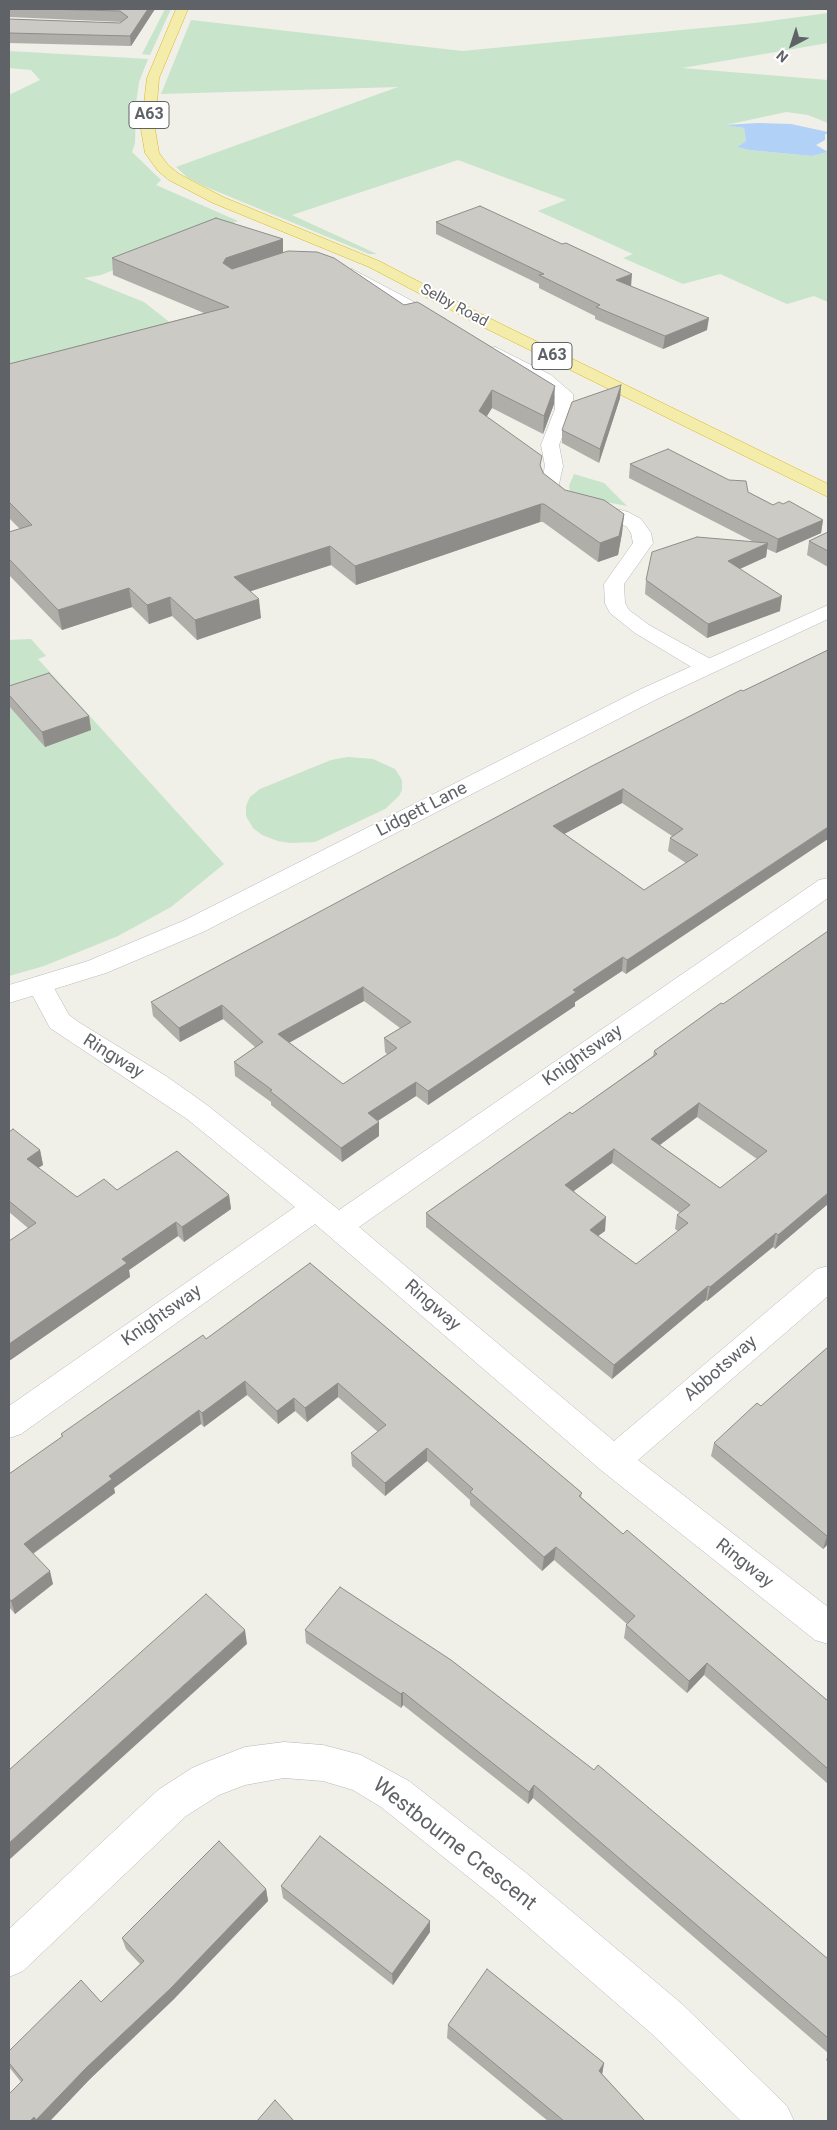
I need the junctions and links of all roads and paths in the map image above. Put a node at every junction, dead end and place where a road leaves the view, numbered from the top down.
1 (182, 9) edge
2 (324, 263) edge
3 (400, 300) junction
4 (381, 309) edge
5 (452, 329) edge
6 (478, 343) edge
7 (828, 491) edge
8 (828, 611) edge
9 (706, 666) junction
10 (828, 886) edge
11 (40, 985) junction
12 (9, 994) edge
13 (327, 1217) junction
14 (828, 1278) edge
15 (9, 1424) edge
16 (614, 1461) junction
17 (828, 1628) edge
18 (9, 1957) edge
19 (772, 2121) edge

1 - 7 highway, Selby Road / A63
2 - 3 street
3 - 4 street
3 - 5 street
6 - 9 street
8 - 9 street, Lidgett Lane
9 - 11 street, Lidgett Lane
10 - 13 street, Knightsway
11 - 12 street, Lidgett Lane
11 - 13 street, Ringway
13 - 15 street, Knightsway
13 - 16 street, Ringway
14 - 16 street, Abbotsway
16 - 17 street, Ringway
18 - 19 street, Westbourne Crescent

